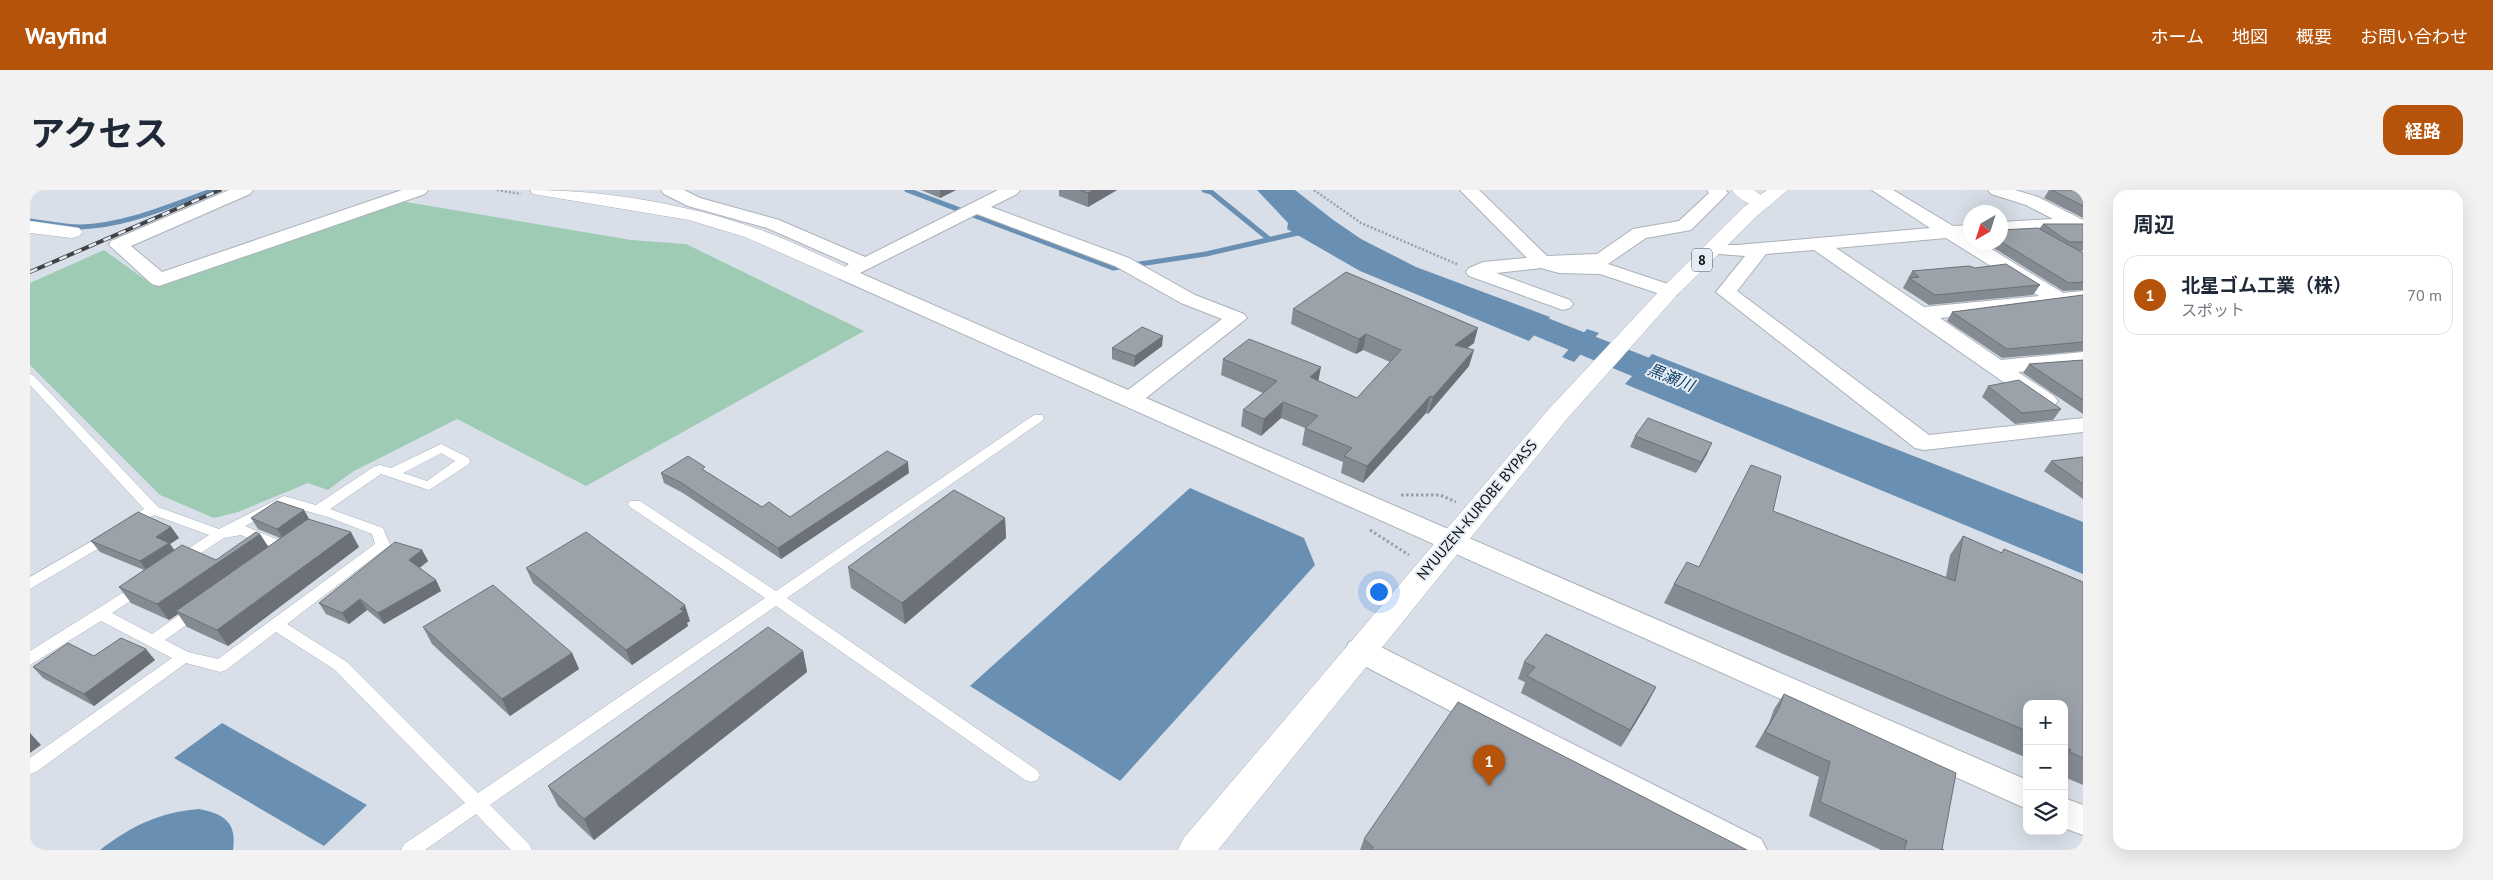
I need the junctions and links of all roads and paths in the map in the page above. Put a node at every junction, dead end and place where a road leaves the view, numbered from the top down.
1 (244, 190) edge
2 (420, 190) edge
3 (538, 190) edge
4 (670, 190) edge
5 (1011, 190) edge
6 (1314, 190) edge
7 (1469, 190) edge
8 (1716, 190) edge
9 (1741, 190) edge
10 (1779, 190) edge
11 (1881, 190) edge
12 (1997, 190) edge
13 (1762, 202) junction
14 (976, 208) junction
15 (2081, 224) edge
16 (30, 227) edge
17 (2008, 228) edge
18 (1963, 230) edge
19 (1948, 231) junction
20 (72, 232) dead end
21 (1817, 243) junction
22 (1761, 248) junction
23 (1713, 249) junction
24 (1542, 262) junction
25 (856, 269) junction
26 (1476, 272) junction
27 (1670, 291) junction
28 (2083, 297) edge
29 (2060, 300) junction
30 (1563, 304) dead end
31 (1921, 314) junction
32 (2083, 359) edge
33 (1997, 367) junction
34 (30, 378) edge
35 (1130, 399) junction
36 (1038, 418) dead end
37 (2082, 426) edge
38 (392, 473) dead end
39 (635, 504) dead end
40 (153, 510) junction
41 (318, 510) junction
42 (333, 514) junction
43 (317, 525) edge
44 (220, 534) junction
45 (1451, 541) junction
46 (270, 558) edge
47 (30, 584) edge
48 (776, 598) junction
49 (207, 603) edge
50 (100, 614) junction
51 (275, 624) junction
52 (153, 641) junction
53 (1360, 650) junction
54 (184, 657) junction
55 (30, 659) edge
56 (30, 767) edge
57 (1031, 775) dead end
58 (2023, 793) edge
59 (476, 804) junction
60 (2068, 814) edge
61 (2083, 820) edge
62 (410, 850) edge
63 (523, 850) edge
64 (1196, 850) edge
65 (1749, 850) edge

1 - 2 street
3 - 25 main road
4 - 25 street
5 - 14 street
6 - 26 path
7 - 24 street
8 - 24 street
9 - 13 main road
10 - 13 main road, NYUUZEN-KUROBE BYPASS / 8
11 - 19 street
12 - 15 street
13 - 23 main road, NYUUZEN-KUROBE BYPASS / 8
14 - 25 street
14 - 35 street
15 - 17 street
16 - 20 main road
18 - 19 street
19 - 21 street
19 - 29 street
21 - 22 street
21 - 31 street
22 - 23 street
22 - 37 street
23 - 27 main road, NYUUZEN-KUROBE BYPASS / 8
24 - 26 street
24 - 27 street
25 - 35 street
26 - 30 street
27 - 45 main road, NYUUZEN-KUROBE BYPASS / 8
28 - 29 street
29 - 31 street
31 - 33 street
32 - 33 street
33 - 37 street
34 - 40 lane
35 - 45 street
36 - 48 lane
38 - 41 lane
39 - 48 lane
40 - 44 lane
40 - 47 lane
41 - 42 lane
41 - 44 lane
42 - 43 lane
42 - 51 lane
44 - 46 lane
44 - 50 lane
45 - 53 main road, NYUUZEN-KUROBE BYPASS / 8
45 - 58 street
48 - 57 lane
48 - 59 lane
49 - 52 lane
50 - 52 lane
50 - 55 lane
51 - 54 lane
51 - 59 lane
52 - 54 lane
53 - 64 main road, NYUUZEN-KUROBE BYPASS / 8
53 - 65 street
54 - 56 lane
59 - 62 lane
59 - 63 lane
60 - 61 street

